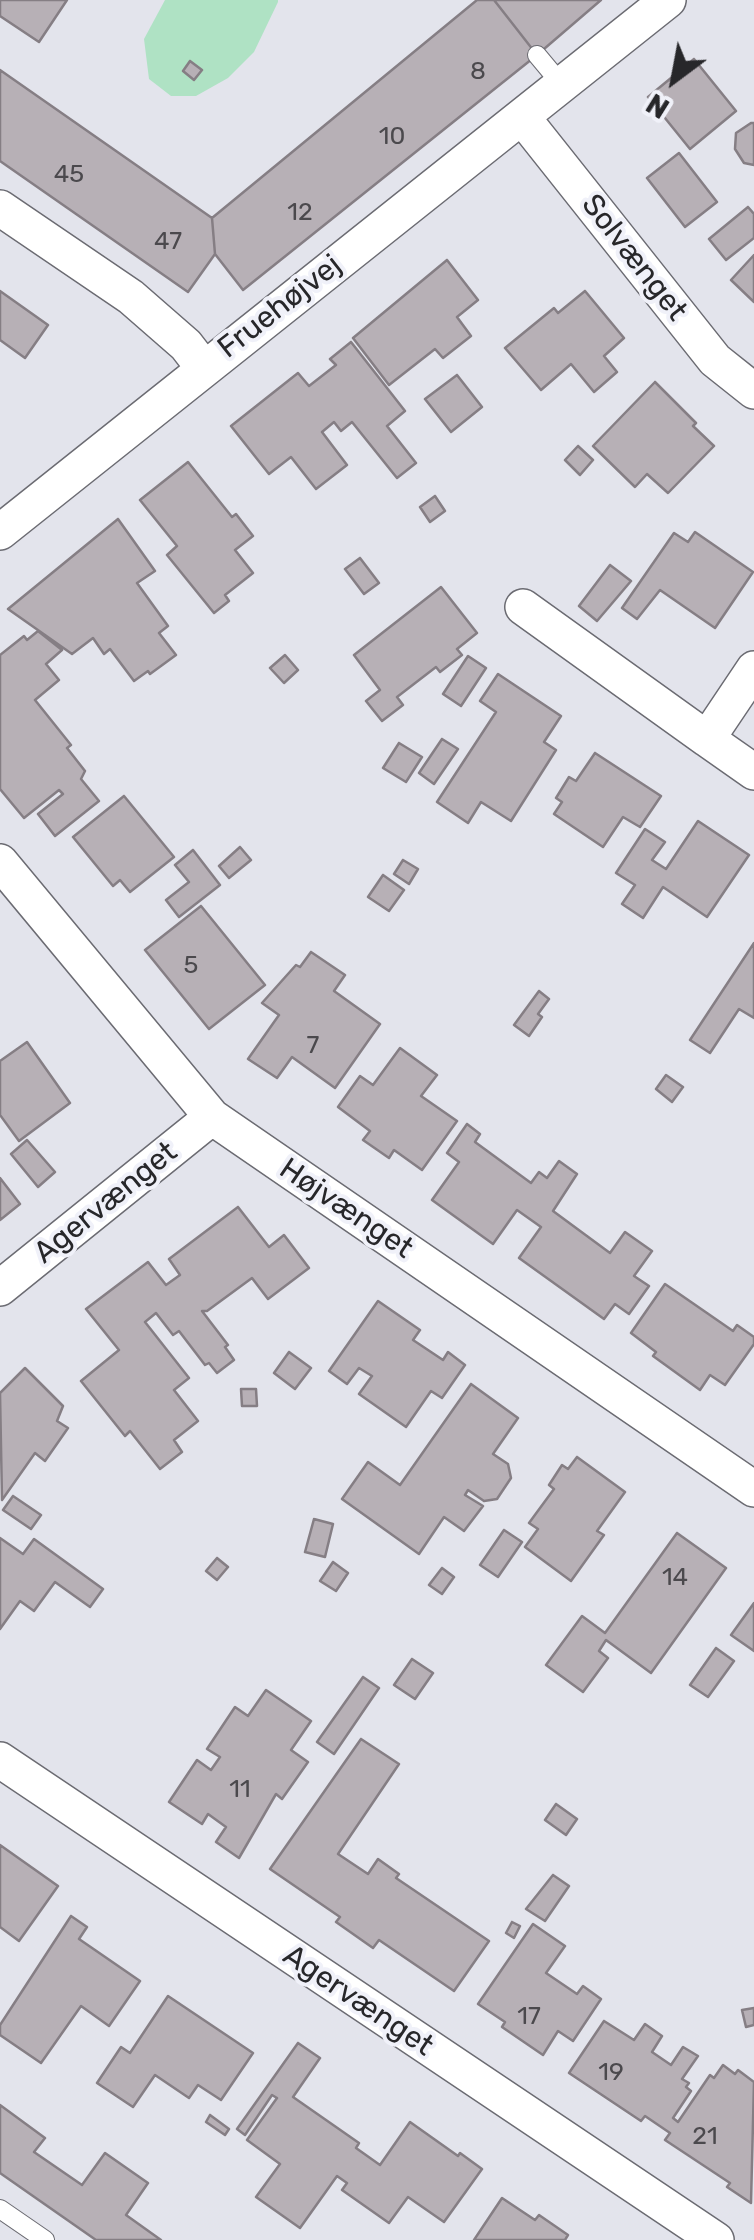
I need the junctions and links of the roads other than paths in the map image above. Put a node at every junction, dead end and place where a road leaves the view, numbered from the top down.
1 (668, 0) edge
2 (537, 55) dead end
3 (562, 85) junction
4 (522, 117) junction
5 (0, 208) edge
6 (203, 367) junction
7 (754, 392) edge
8 (0, 532) edge
9 (524, 607) dead end
10 (754, 669) edge
11 (708, 739) junction
12 (754, 772) edge
13 (0, 862) edge
14 (212, 1117) junction
15 (0, 1288) edge
16 (754, 1488) edge
17 (0, 1760) edge
18 (0, 2209) edge
19 (45, 2240) edge
20 (716, 2240) edge

1 - 3 street, Fruehøjvej
2 - 3 lane
3 - 4 street, Fruehøjvej
4 - 6 street, Fruehøjvej
4 - 7 street, Solvænget
5 - 6 street
6 - 8 street, Fruehøjvej
9 - 11 street
10 - 11 street
11 - 12 street
13 - 14 street, Højvænget
14 - 15 street, Agervænget
14 - 16 street, Højvænget
17 - 20 street, Agervænget
18 - 19 lane

